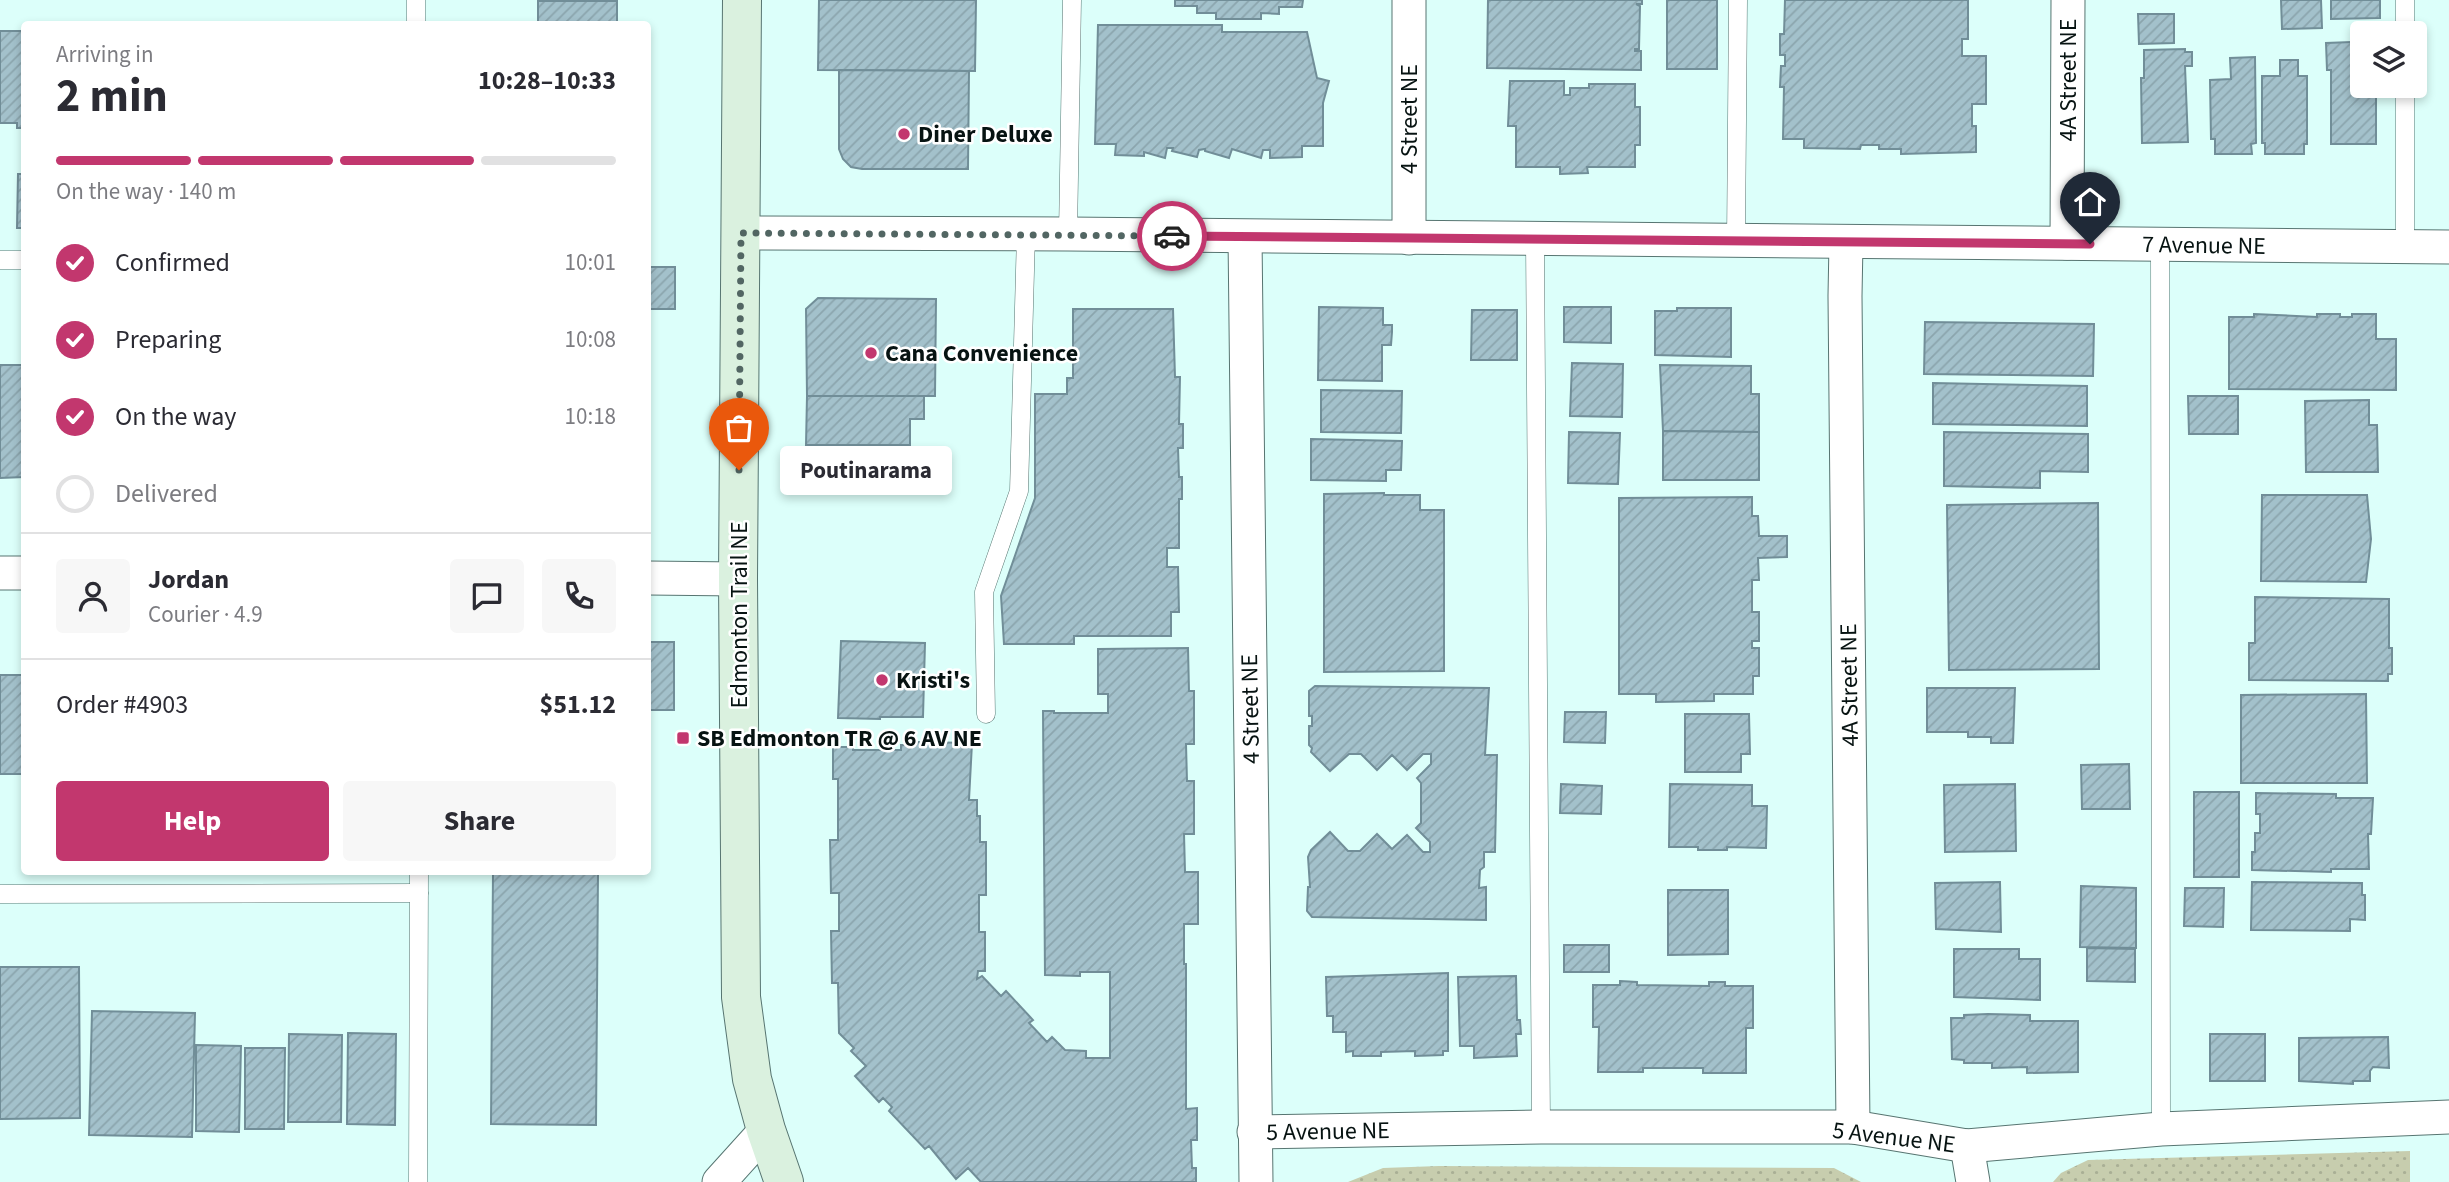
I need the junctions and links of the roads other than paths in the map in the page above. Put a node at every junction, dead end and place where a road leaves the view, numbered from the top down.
1 (416, 0) edge
2 (742, 0) edge
3 (1072, 0) edge
4 (1409, 0) edge
5 (1738, 0) edge
6 (2067, 0) edge
7 (2405, 0) edge
8 (416, 21) edge
9 (2405, 21) edge
10 (2405, 98) edge
11 (741, 233) junction
12 (1026, 234) junction
13 (1068, 234) junction
14 (1245, 237) junction
15 (1409, 238) junction
16 (1535, 240) junction
17 (1736, 240) junction
18 (1846, 243) junction
19 (2067, 243) junction
20 (2160, 244) junction
21 (2405, 247) junction
22 (2449, 247) edge
23 (0, 260) edge
24 (21, 260) edge
25 (0, 573) edge
26 (21, 573) edge
27 (651, 578) edge
28 (738, 579) junction
29 (986, 715) dead end
30 (419, 875) edge
31 (419, 893) junction
32 (0, 894) edge
33 (2449, 1117) edge
34 (1541, 1127) junction
35 (1853, 1127) junction
36 (2161, 1129) junction
37 (766, 1130) junction
38 (1254, 1132) junction
39 (1967, 1146) junction
40 (418, 1182) edge
41 (719, 1182) edge
42 (785, 1182) edge
43 (1256, 1182) edge
44 (1973, 1182) edge

1 - 8 lane
2 - 11 main road, Edmonton Trail NE
3 - 13 lane
4 - 15 street, 4 Street NE
5 - 17 lane
6 - 19 street, 4A Street NE
7 - 9 lane
10 - 21 lane
11 - 12 street, 7 Avenue NE
11 - 28 main road, Edmonton Trail NE
12 - 13 street, 7 Avenue NE
12 - 29 lane
13 - 14 street, 7 Avenue NE
14 - 15 street, 7 Avenue NE
14 - 38 street, 4 Street NE
15 - 16 street, 7 Avenue NE
16 - 17 street, 7 Avenue NE
16 - 34 lane
17 - 18 street, 7 Avenue NE
18 - 19 street, 7 Avenue NE
18 - 35 street, 4A Street NE
19 - 20 street, 7 Avenue NE
20 - 21 street, 7 Avenue NE
20 - 36 lane
21 - 22 street, 7 Avenue NE
23 - 24 lane
25 - 26 street
27 - 28 street
28 - 37 main road, Edmonton Trail NE
30 - 31 lane
31 - 32 lane
31 - 40 lane
33 - 36 street, 5 Avenue NE
34 - 35 street, 5 Avenue NE
34 - 38 street, 5 Avenue NE
35 - 39 street, 5 Avenue NE
36 - 39 street, 5 Avenue NE
37 - 41 street
37 - 42 main road, Edmonton Trail NE
38 - 43 street, 4 Street NE
39 - 44 street

